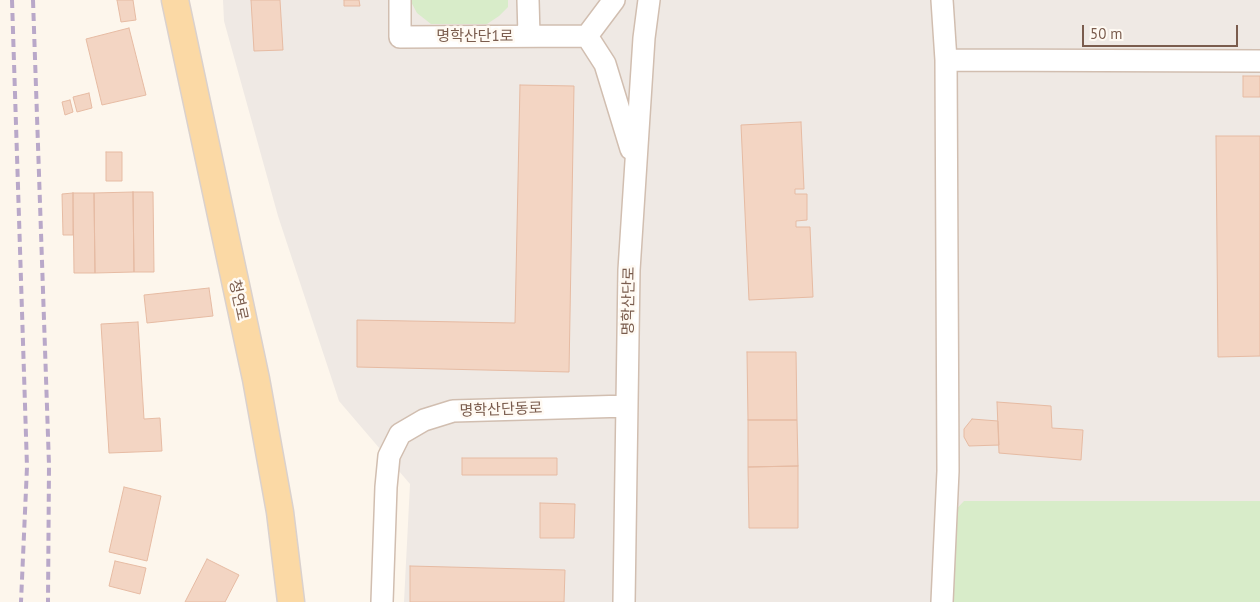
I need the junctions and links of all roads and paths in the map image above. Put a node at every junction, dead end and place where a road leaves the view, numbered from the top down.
1 (175, 0) edge
2 (400, 0) edge
3 (528, 0) edge
4 (614, 0) edge
5 (649, 0) edge
6 (942, 0) edge
7 (529, 36) junction
8 (587, 36) junction
9 (946, 60) junction
10 (1260, 61) edge
11 (635, 162) junction
12 (627, 406) junction
13 (291, 602) edge
14 (382, 602) edge
15 (624, 602) edge
16 (942, 602) edge

1 - 13 main road, 청연로
2 - 7 street, 명학산단1로
3 - 7 street
4 - 8 street
5 - 11 street, 명학산단로
6 - 9 street
7 - 8 street, 명학산단1로
8 - 11 street
9 - 10 street
9 - 16 street
11 - 12 street, 명학산단로
12 - 14 street, 명학산단동로
12 - 15 street, 명학산단로

